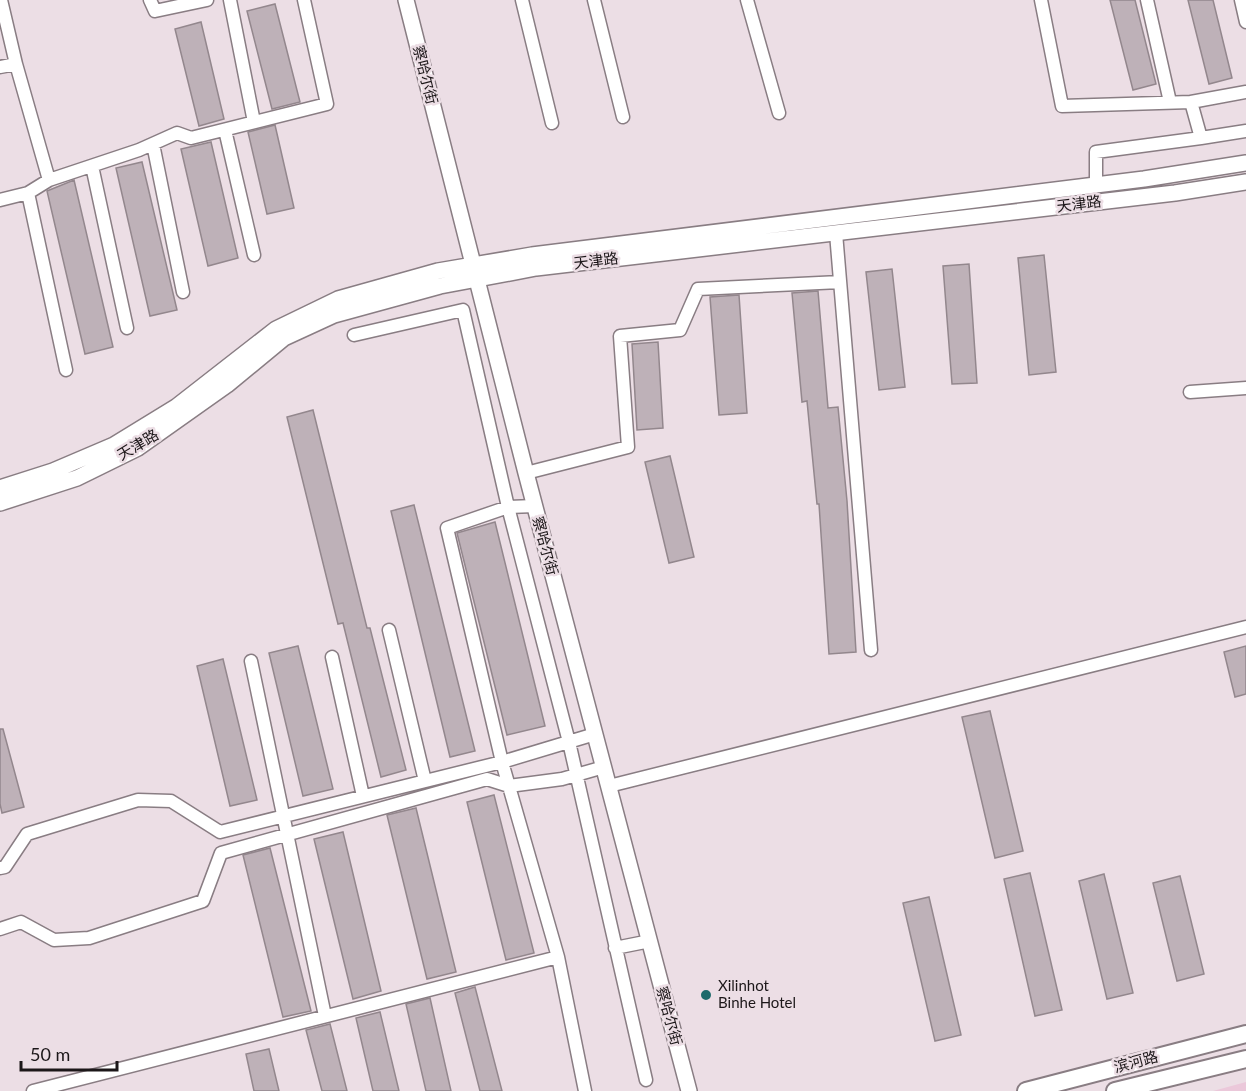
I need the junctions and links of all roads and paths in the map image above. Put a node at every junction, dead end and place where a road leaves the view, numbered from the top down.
1 (1, 0) edge
2 (150, 0) edge
3 (207, 0) edge
4 (230, 0) edge
5 (304, 0) edge
6 (406, 0) edge
7 (522, 0) edge
8 (594, 0) edge
9 (747, 0) edge
10 (1041, 0) edge
11 (1147, 0) edge
12 (1241, 0) edge
13 (1246, 22) edge
14 (16, 64) junction
15 (0, 67) edge
16 (1246, 92) edge
17 (1170, 102) junction
18 (1191, 102) junction
19 (779, 113) dead end
20 (623, 117) dead end
21 (255, 122) junction
22 (552, 123) dead end
23 (225, 130) junction
24 (1246, 131) edge
25 (1201, 138) junction
26 (153, 144) junction
27 (1246, 163) edge
28 (92, 166) junction
29 (49, 180) junction
30 (1246, 182) edge
31 (1096, 185) junction
32 (28, 193) junction
33 (0, 200) edge
34 (836, 233) junction
35 (254, 255) dead end
36 (476, 272) junction
37 (840, 282) junction
38 (183, 292) dead end
39 (127, 328) dead end
40 (354, 335) dead end
41 (66, 370) dead end
42 (1246, 387) edge
43 (1190, 392) dead end
44 (526, 473) junction
45 (0, 488) edge
46 (0, 503) edge
47 (534, 506) junction
48 (508, 507) junction
49 (1246, 627) edge
50 (389, 630) dead end
51 (871, 650) dead end
52 (332, 657) dead end
53 (252, 661) dead end
54 (595, 734) junction
55 (569, 742) junction
56 (502, 762) junction
57 (604, 767) junction
58 (576, 775) junction
59 (425, 781) junction
60 (509, 786) junction
61 (609, 786) junction
62 (363, 796) junction
63 (284, 816) junction
64 (288, 835) junction
65 (0, 868) edge
66 (0, 929) edge
67 (650, 941) junction
68 (615, 948) junction
69 (558, 957) junction
70 (325, 1016) junction
71 (1246, 1034) edge
72 (1246, 1059) edge
73 (646, 1080) dead end
74 (33, 1091) edge
75 (585, 1091) edge
76 (689, 1091) edge
77 (1026, 1091) edge
78 (1115, 1091) edge

1 - 14 street
2 - 3 street
4 - 21 street
5 - 21 street
6 - 36 street, 察哈尔街
7 - 22 street
8 - 20 street
9 - 19 street
10 - 17 street
11 - 17 street
12 - 13 street
14 - 15 street
14 - 29 street
16 - 18 street
17 - 18 street
18 - 25 street
21 - 23 street
23 - 26 street
23 - 35 street
24 - 25 street
25 - 31 street
26 - 28 street
26 - 38 street
27 - 31 street, 天津路
28 - 29 street
28 - 39 street
29 - 32 street
30 - 34 street, 天津路
31 - 36 street, 天津路
32 - 33 street
32 - 41 street
34 - 36 street, 天津路
34 - 37 street
36 - 44 street, 察哈尔街
36 - 45 street, 天津路
36 - 46 street, 天津路
37 - 44 street
37 - 51 street
40 - 48 street
42 - 43 street
44 - 47 street, 察哈尔街
47 - 48 street
47 - 54 street, 察哈尔街
48 - 55 street
48 - 56 street
49 - 61 street
50 - 59 street
52 - 62 street
53 - 63 street
54 - 55 street
54 - 57 street, 察哈尔街
55 - 56 street
55 - 58 street
56 - 59 street
56 - 60 street
57 - 58 street
57 - 61 street, 察哈尔街
58 - 60 street
58 - 68 street
59 - 62 street
60 - 64 street
60 - 69 street
61 - 67 street, 察哈尔街
62 - 63 street
63 - 64 street
63 - 65 street
64 - 66 street
64 - 70 street
67 - 68 street
67 - 76 street, 察哈尔街
68 - 73 street
69 - 70 street
69 - 75 street
70 - 74 street
71 - 77 main road, 滨河路
72 - 78 main road, 滨河路

